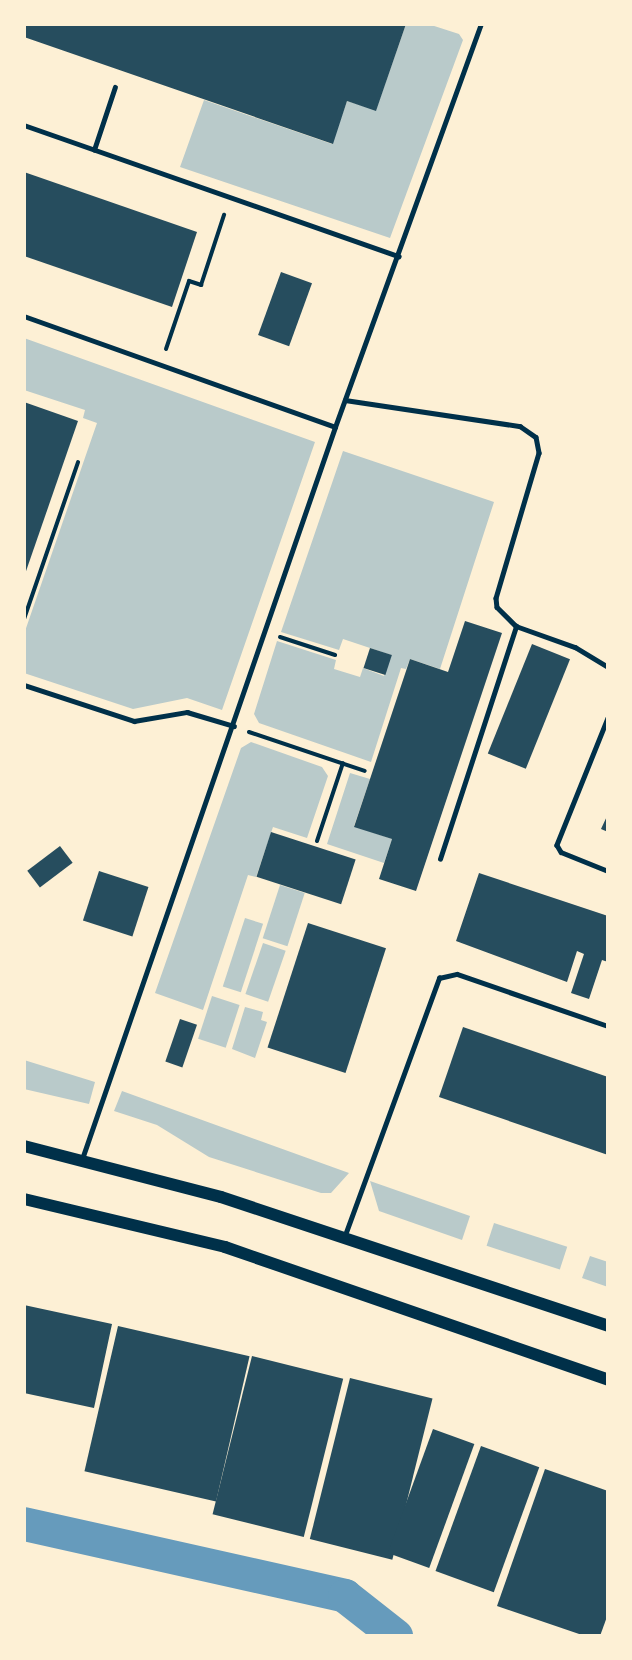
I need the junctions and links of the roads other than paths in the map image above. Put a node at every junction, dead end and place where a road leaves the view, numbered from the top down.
1 (481, 24) edge
2 (115, 87) dead end
3 (24, 125) edge
4 (94, 150) junction
5 (399, 256) junction
6 (24, 316) edge
7 (345, 400) junction
8 (335, 427) junction
9 (516, 626) junction
10 (608, 667) edge
11 (24, 685) edge
12 (608, 718) edge
13 (234, 726) junction
14 (440, 859) dead end
15 (608, 872) edge
16 (608, 1026) edge
17 (24, 1146) edge
18 (82, 1160) junction
19 (24, 1199) edge
20 (345, 1235) junction
21 (608, 1326) edge
22 (608, 1380) edge

1 - 5 lane
2 - 4 lane
3 - 4 lane
4 - 5 lane
5 - 7 lane
6 - 8 lane
7 - 8 lane
7 - 9 lane
8 - 13 lane
9 - 10 lane
9 - 14 lane
11 - 13 lane
12 - 15 lane
13 - 18 lane
16 - 20 lane
17 - 18 main road
18 - 20 main road
19 - 22 main road
20 - 21 main road

